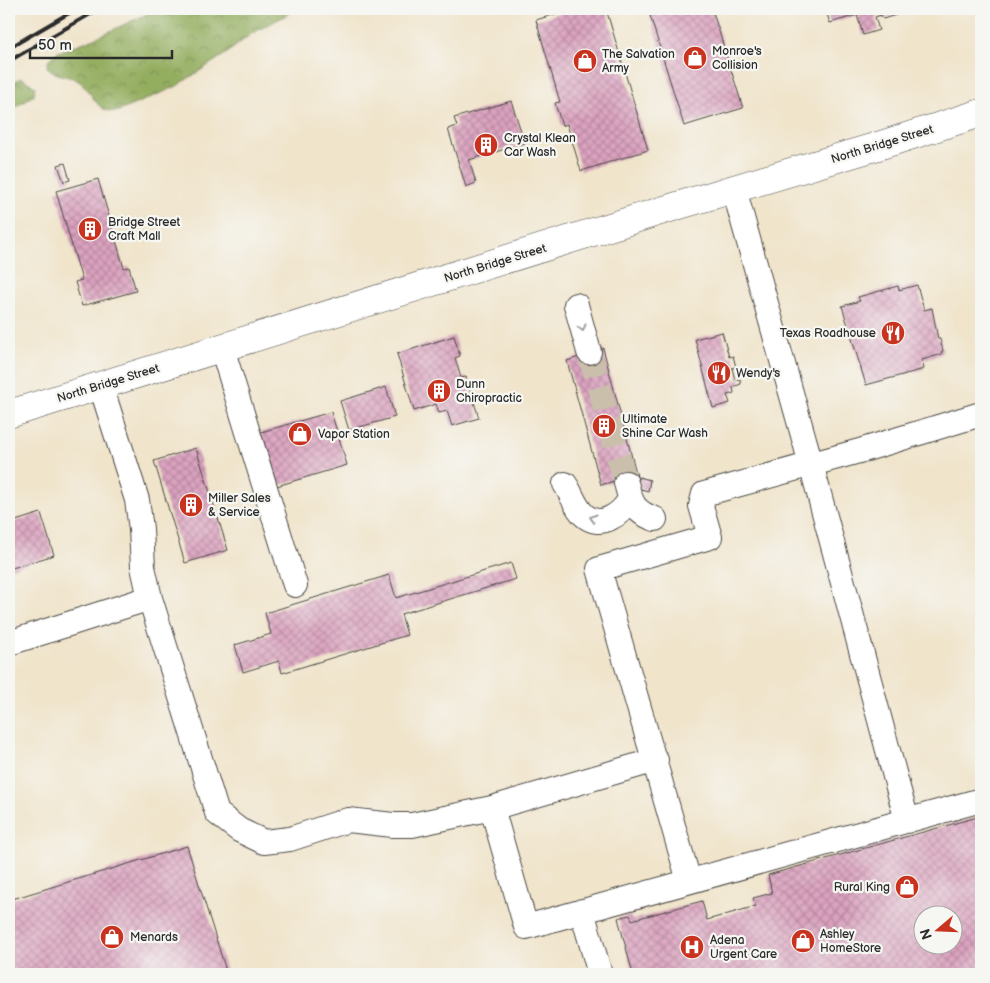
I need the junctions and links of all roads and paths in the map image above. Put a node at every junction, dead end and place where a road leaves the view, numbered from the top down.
1 (981, 113) edge
2 (734, 189) junction
3 (576, 305) dead end
4 (222, 348) junction
5 (589, 352) tunnel mouth
6 (101, 386) junction
7 (9, 414) edge
8 (981, 414) edge
9 (811, 464) junction
10 (565, 484) dead end
11 (654, 519) dead end
12 (295, 585) dead end
13 (150, 598) junction
14 (9, 642) edge
15 (656, 760) junction
16 (981, 800) edge
17 (492, 808) junction
18 (907, 820) junction
19 (689, 881) junction
20 (582, 912) junction
21 (600, 974) edge

1 - 2 main road, North Bridge Street
2 - 4 main road, North Bridge Street
2 - 9 lane
3 -> 5 lane
4 - 6 main road, North Bridge Street
4 - 12 lane
6 - 7 main road, North Bridge Street
6 - 13 lane
8 - 9 lane
9 - 15 lane
9 - 18 lane
11 -> 10 lane
13 - 14 lane
13 - 17 lane
15 - 17 lane
15 - 19 lane
16 - 18 lane
17 - 20 lane
18 - 19 lane
19 - 20 lane
20 - 21 lane

